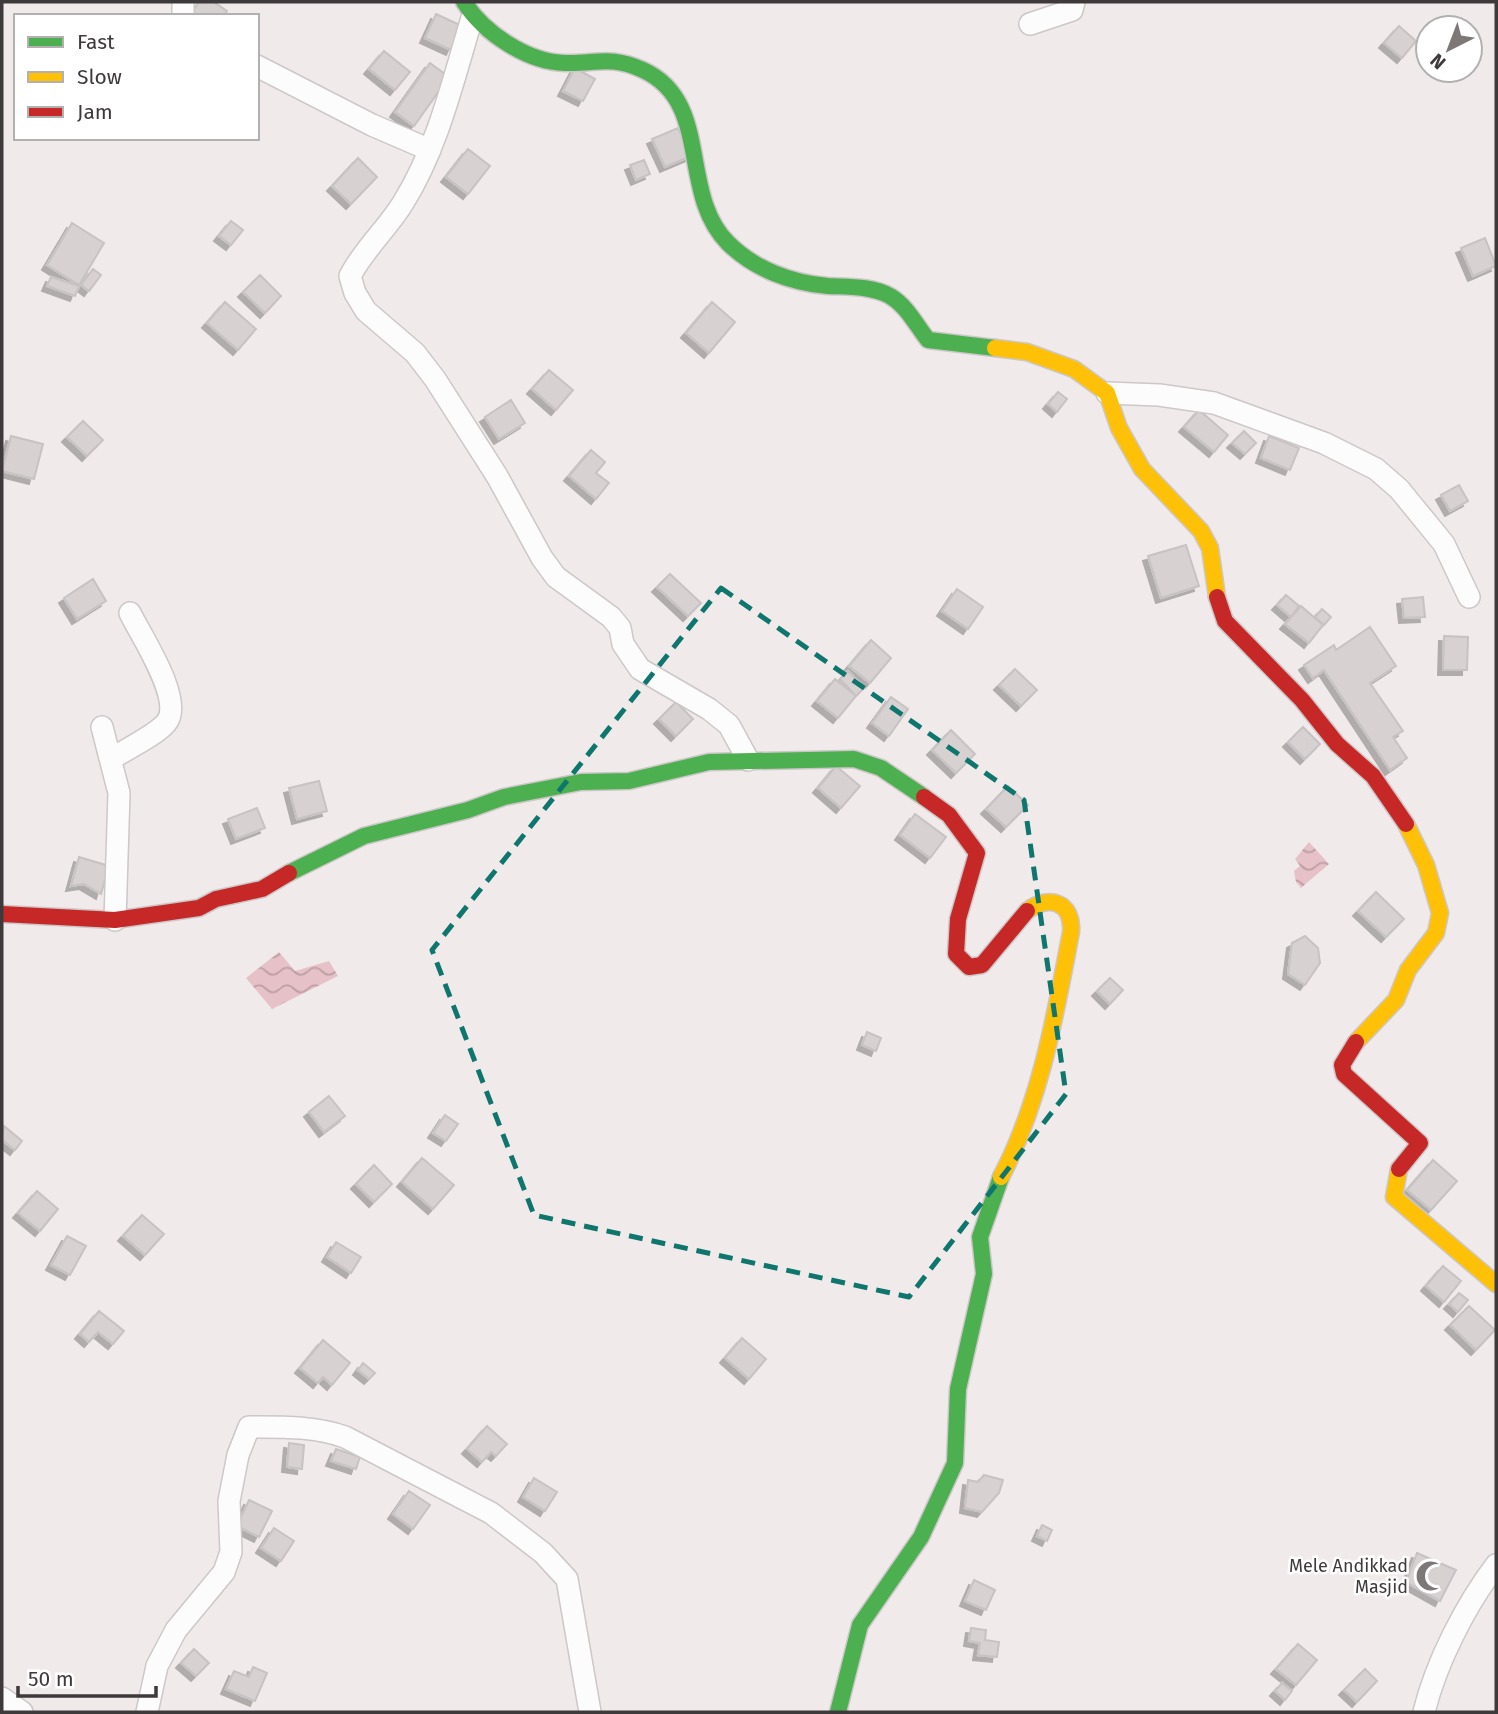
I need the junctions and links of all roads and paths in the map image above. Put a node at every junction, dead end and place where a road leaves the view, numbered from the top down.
1 (1074, 2) edge
2 (468, 10) edge
3 (1030, 23) dead end
4 (259, 67) edge
5 (430, 150) junction
6 (1107, 393) junction
7 (1469, 597) dead end
8 (130, 613) dead end
9 (102, 727) dead end
10 (111, 759) junction
11 (748, 760) junction
12 (2, 914) edge
13 (115, 920) junction
14 (1496, 1284) edge
15 (1496, 1565) edge
16 (2, 1698) edge
17 (22, 1712) edge
18 (147, 1712) edge
19 (590, 1712) edge
20 (838, 1712) edge
21 (1424, 1712) edge

1 - 3 street
2 - 5 street
2 - 6 street
4 - 5 street
5 - 11 street
6 - 7 street
6 - 14 street
8 - 10 street
9 - 10 street
10 - 13 street
11 - 13 street
11 - 20 street
12 - 13 street
15 - 21 street
16 - 17 street
18 - 19 street

